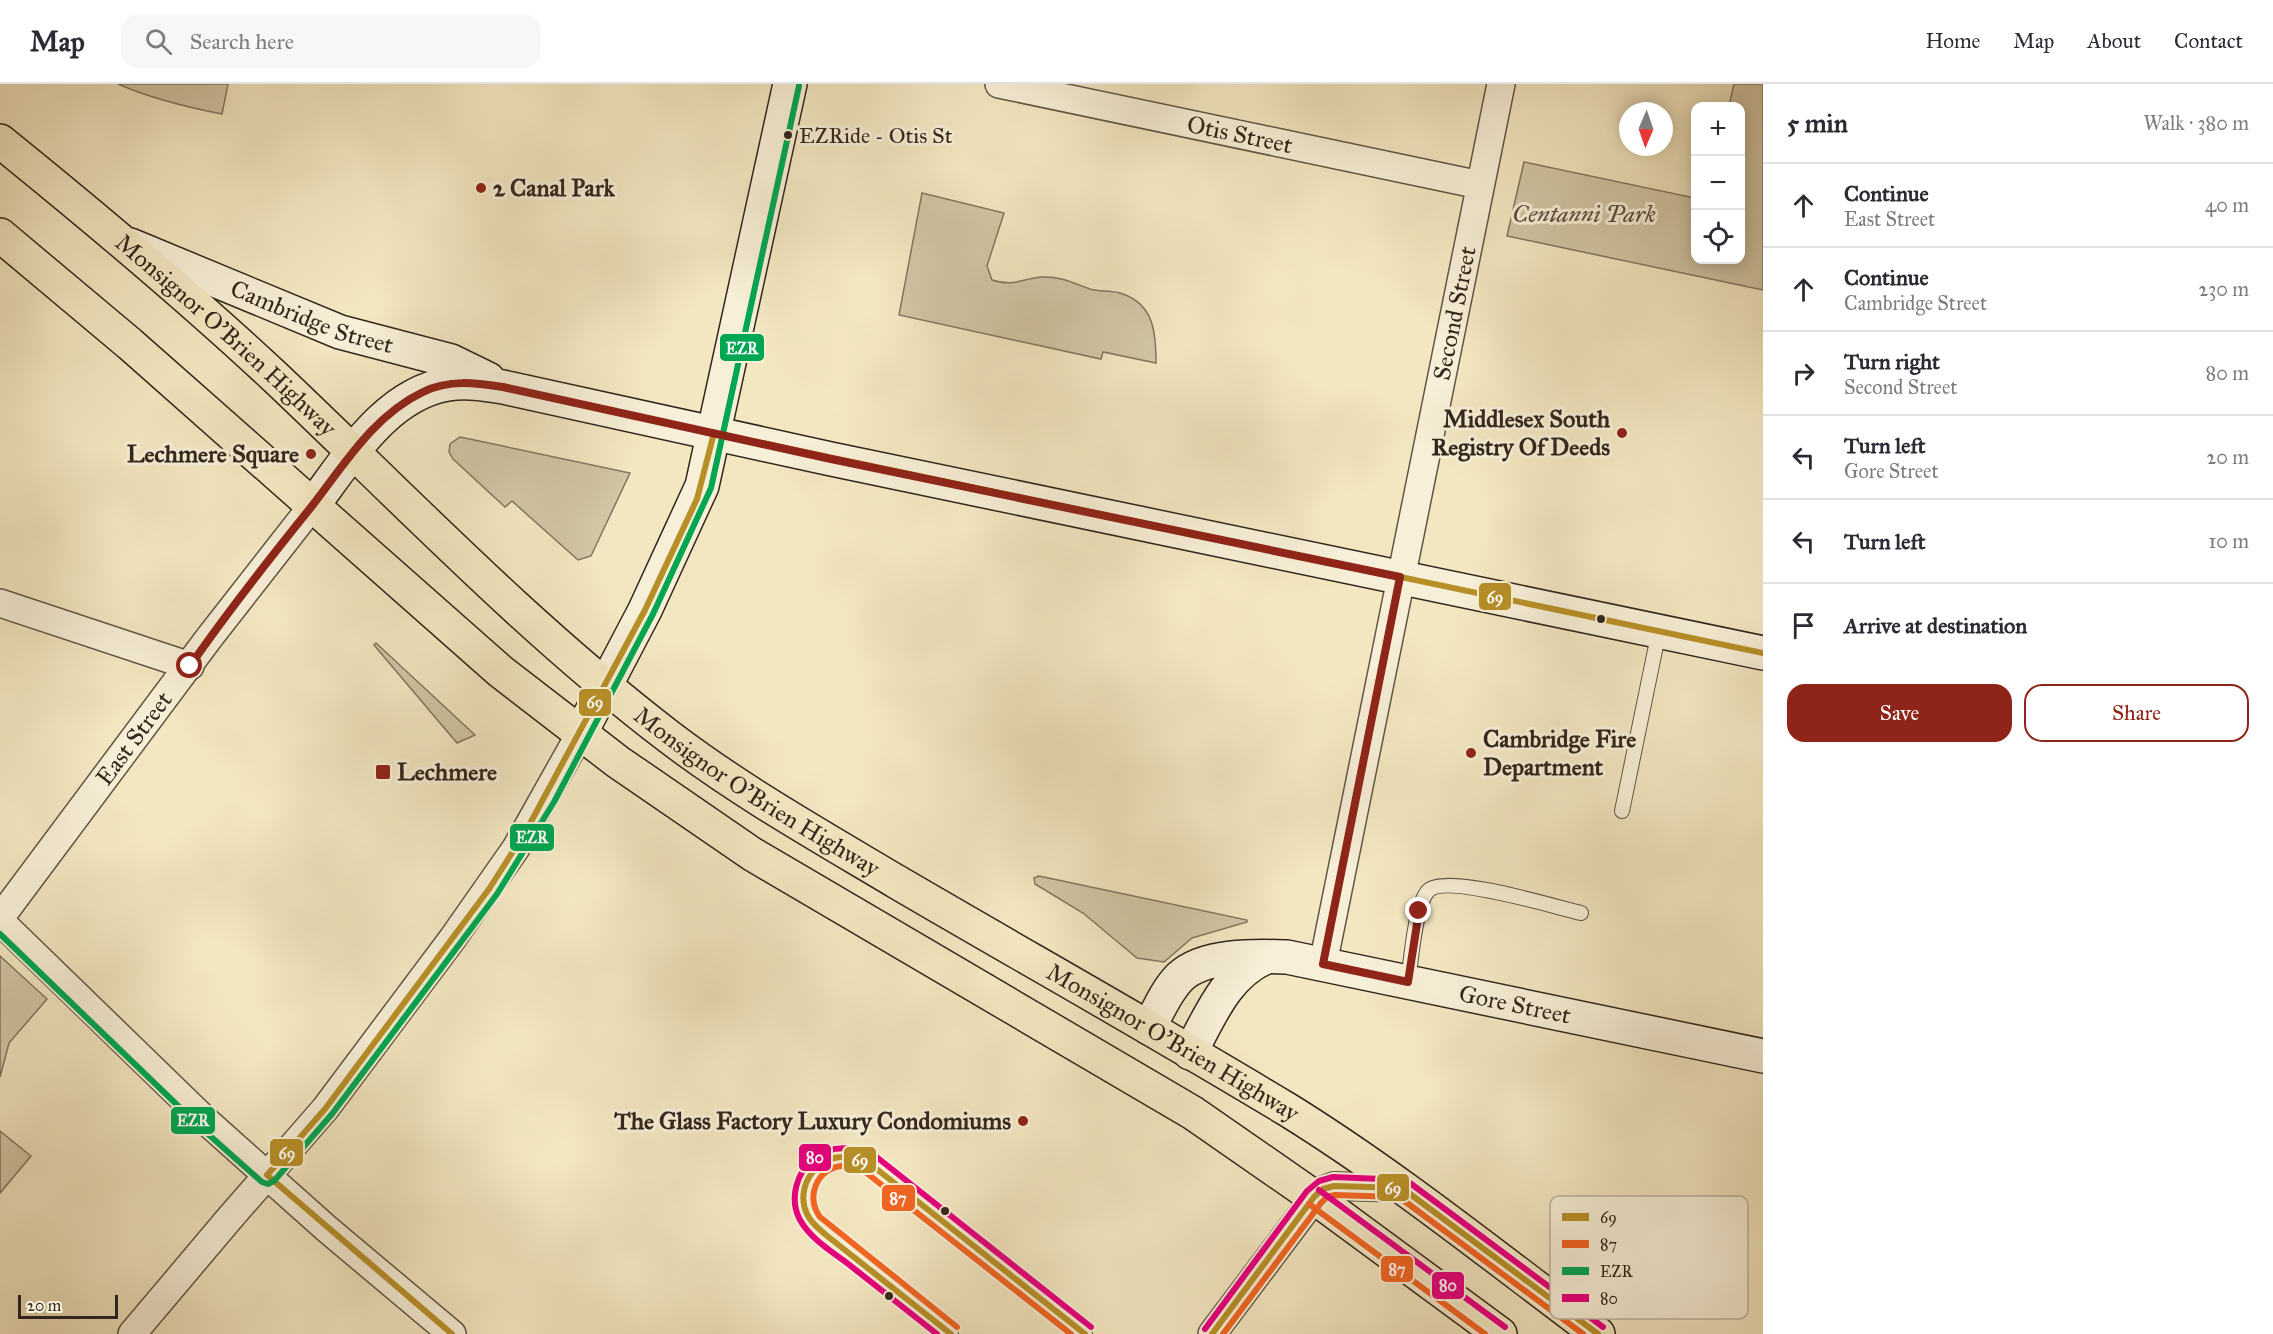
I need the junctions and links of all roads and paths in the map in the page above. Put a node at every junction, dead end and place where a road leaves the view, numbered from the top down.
1 (790, 84) edge
2 (999, 84) edge
3 (1501, 84) edge
4 (0, 141) edge
5 (1480, 185) junction
6 (0, 235) edge
7 (123, 242) junction
8 (503, 387) junction
9 (714, 433) junction
10 (353, 453) junction
11 (313, 505) junction
12 (1400, 577) junction
13 (0, 603) edge
14 (1659, 631) junction
15 (1763, 653) edge
16 (190, 666) junction
17 (606, 686) junction
18 (580, 734) junction
19 (1622, 811) dead end
20 (1581, 914) dead end
21 (0, 920) edge
22 (1266, 957) junction
23 (1323, 964) junction
24 (1408, 982) junction
25 (1149, 1028) junction
26 (1190, 1053) junction
27 (1763, 1056) edge
28 (267, 1175) junction
29 (1402, 1188) junction
30 (1314, 1197) junction
31 (1550, 1298) edge
32 (1578, 1319) edge
33 (132, 1334) edge
34 (452, 1334) edge
35 (951, 1334) edge
36 (1085, 1334) edge
37 (1212, 1334) edge
38 (1500, 1334) edge
39 (1598, 1334) edge

1 - 9 main road
2 - 5 street, Otis Street
3 - 5 street, Second Street
4 - 7 highway, Monsignor O'Brien Highway
5 - 12 street, Second Street
6 - 11 highway, Monsignor O'Brien Highway
7 - 8 main road, Cambridge Street
7 - 10 highway, Monsignor O'Brien Highway
8 - 9 main road, Cambridge Street
8 - 10 main road, Cambridge Street
9 - 12 main road, Cambridge Street
9 - 17 main road
10 - 11 main road, Cambridge Street
10 - 17 highway, Monsignor O'Brien Highway
11 - 16 street, East Street
11 - 18 highway, Monsignor O'Brien Highway
12 - 14 main road, Cambridge Street
12 - 23 street, Second Street
13 - 16 street
14 - 15 main road, Cambridge Street
14 - 19 lane
16 - 21 street, East Street
17 - 18 main road
17 - 25 highway, Monsignor O'Brien Highway
18 - 28 street
18 - 30 highway, Monsignor O'Brien Highway
20 - 24 lane
21 - 28 street
22 - 23 main road, Gore Street
22 - 25 main road, Gore Street
22 - 26 main road
23 - 24 main road, Gore Street
24 - 27 main road, Gore Street
25 - 26 highway, Monsignor O'Brien Highway
26 - 29 highway, Monsignor O'Brien Highway
28 - 33 street
28 - 34 street
29 - 30 street
29 - 31 highway, Monsignor O'Brien Highway
30 - 37 street
30 - 38 highway, Monsignor O'Brien Highway
32 - 39 highway, Monsignor O'Brien Highway
35 - 36 lane

